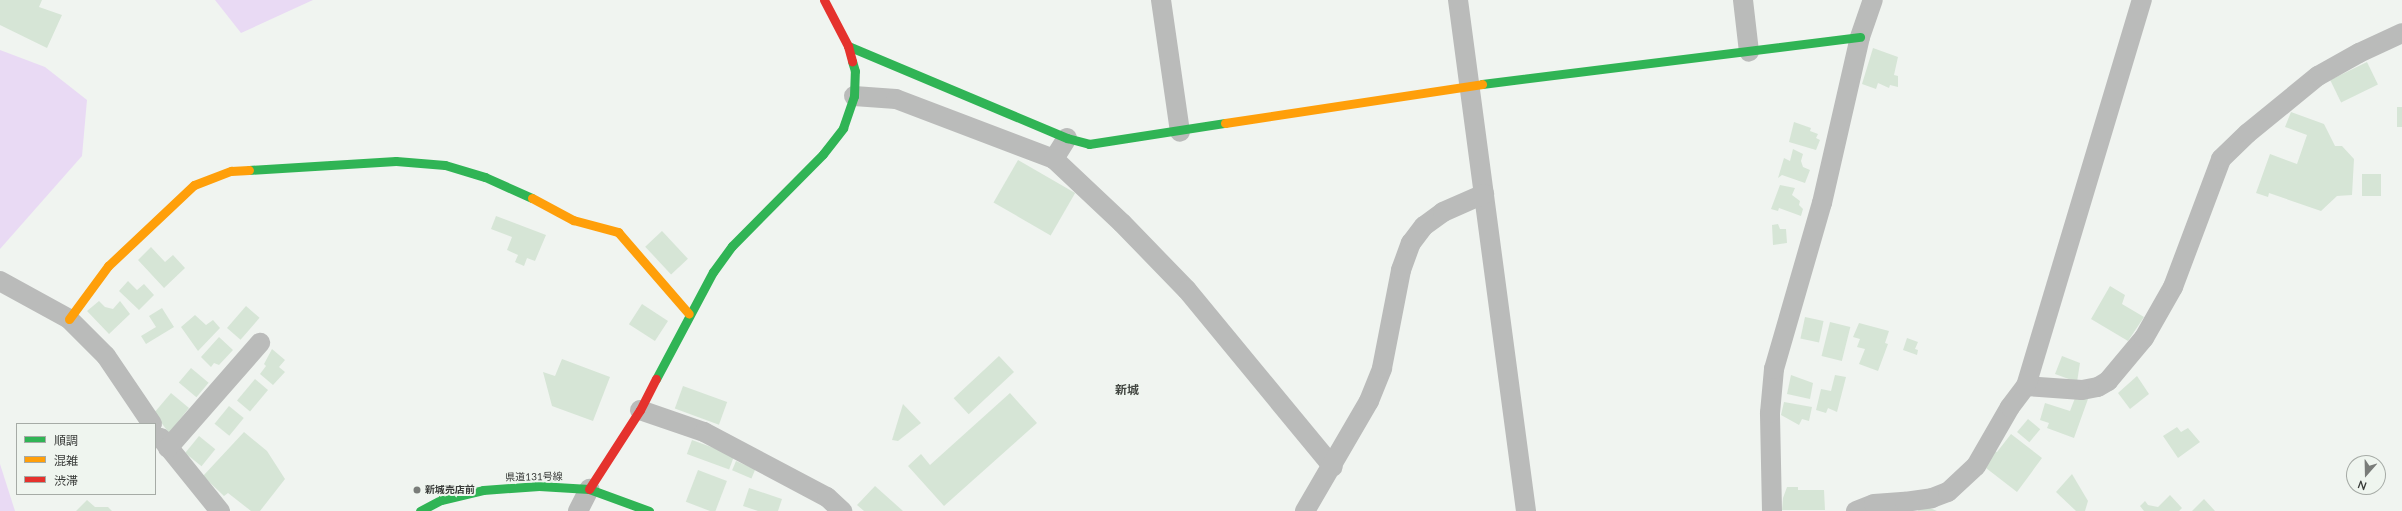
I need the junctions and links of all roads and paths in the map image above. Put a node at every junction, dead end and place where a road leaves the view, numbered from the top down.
1 (824, 0) edge
2 (1161, 0) edge
3 (1458, 0) edge
4 (1743, 0) edge
5 (1873, 0) edge
6 (2142, 0) edge
7 (2402, 34) edge
8 (1860, 37) junction
9 (848, 46) junction
10 (1749, 52) junction
11 (1471, 85) junction
12 (854, 96) junction
13 (1180, 132) junction
14 (1067, 138) junction
15 (1054, 159) junction
16 (1484, 194) junction
17 (0, 281) edge
18 (689, 314) junction
19 (69, 319) junction
20 (260, 343) dead end
21 (2026, 386) junction
22 (640, 410) junction
23 (151, 423) edge
24 (156, 430) edge
25 (168, 448) junction
26 (1333, 466) junction
27 (589, 489) junction
28 (424, 510) edge
29 (220, 511) edge
30 (578, 511) edge
31 (649, 511) edge
32 (842, 511) edge
33 (1305, 511) edge
34 (1526, 511) edge
35 (1772, 511) edge
36 (1856, 511) edge

1 - 9 street
2 - 13 street
3 - 11 street
4 - 10 street
5 - 8 street
6 - 21 street
7 - 21 street
8 - 10 street
8 - 35 street
9 - 12 street
9 - 14 street
10 - 11 street
11 - 13 street
11 - 16 street
12 - 15 street
12 - 18 street
13 - 14 street
14 - 15 street
15 - 26 street
16 - 26 street
16 - 34 street
17 - 19 street
18 - 19 street
18 - 22 street
19 - 23 street
20 - 25 street
21 - 36 street
22 - 27 street
22 - 32 street
24 - 25 street
25 - 29 street
26 - 33 street
27 - 28 street, 県道131号線
27 - 30 street
27 - 31 street, 県道131号線

